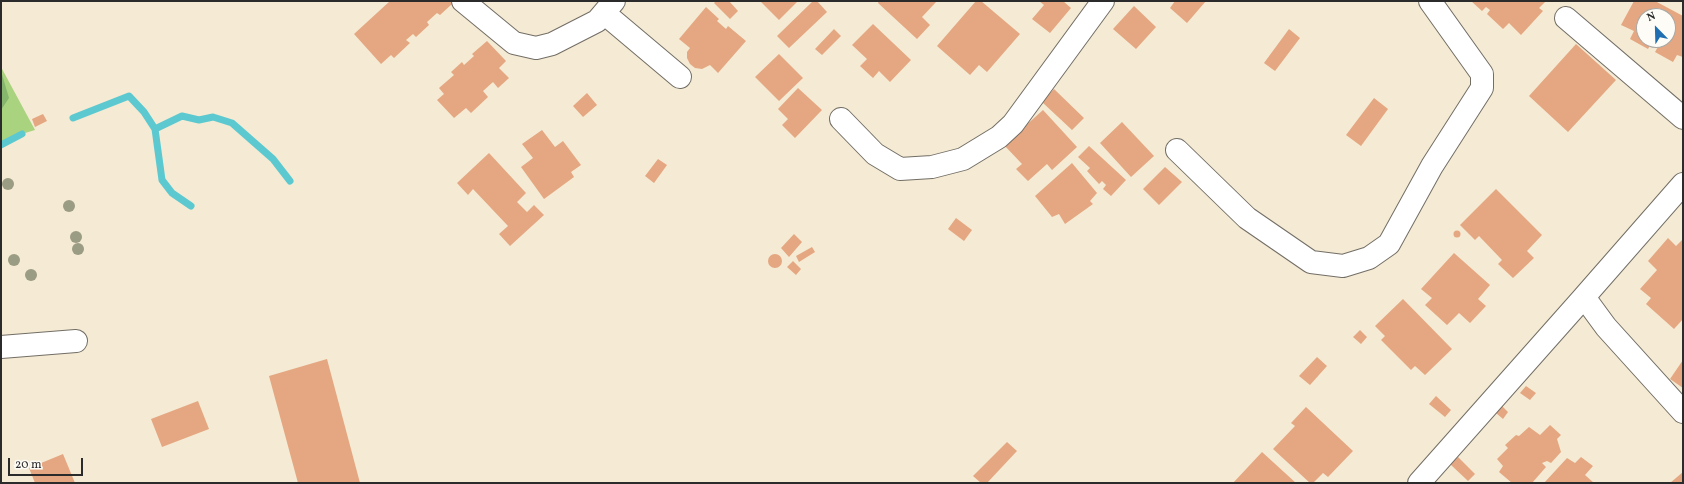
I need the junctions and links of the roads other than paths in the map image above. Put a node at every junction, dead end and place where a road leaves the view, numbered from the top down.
1 (463, 1) edge
2 (1103, 1) edge
3 (1430, 1) edge
4 (609, 7) edge
5 (1566, 18) dead end
6 (680, 77) dead end
7 (1683, 118) edge
8 (841, 119) dead end
9 (1177, 150) dead end
10 (1683, 184) edge
11 (1584, 297) junction
12 (76, 341) dead end
13 (1, 347) edge
14 (1683, 412) edge
15 (1419, 483) edge

1 - 4 street
2 - 8 street
3 - 9 street
4 - 6 street
5 - 7 street
10 - 11 street
11 - 14 street
11 - 15 street
12 - 13 street

